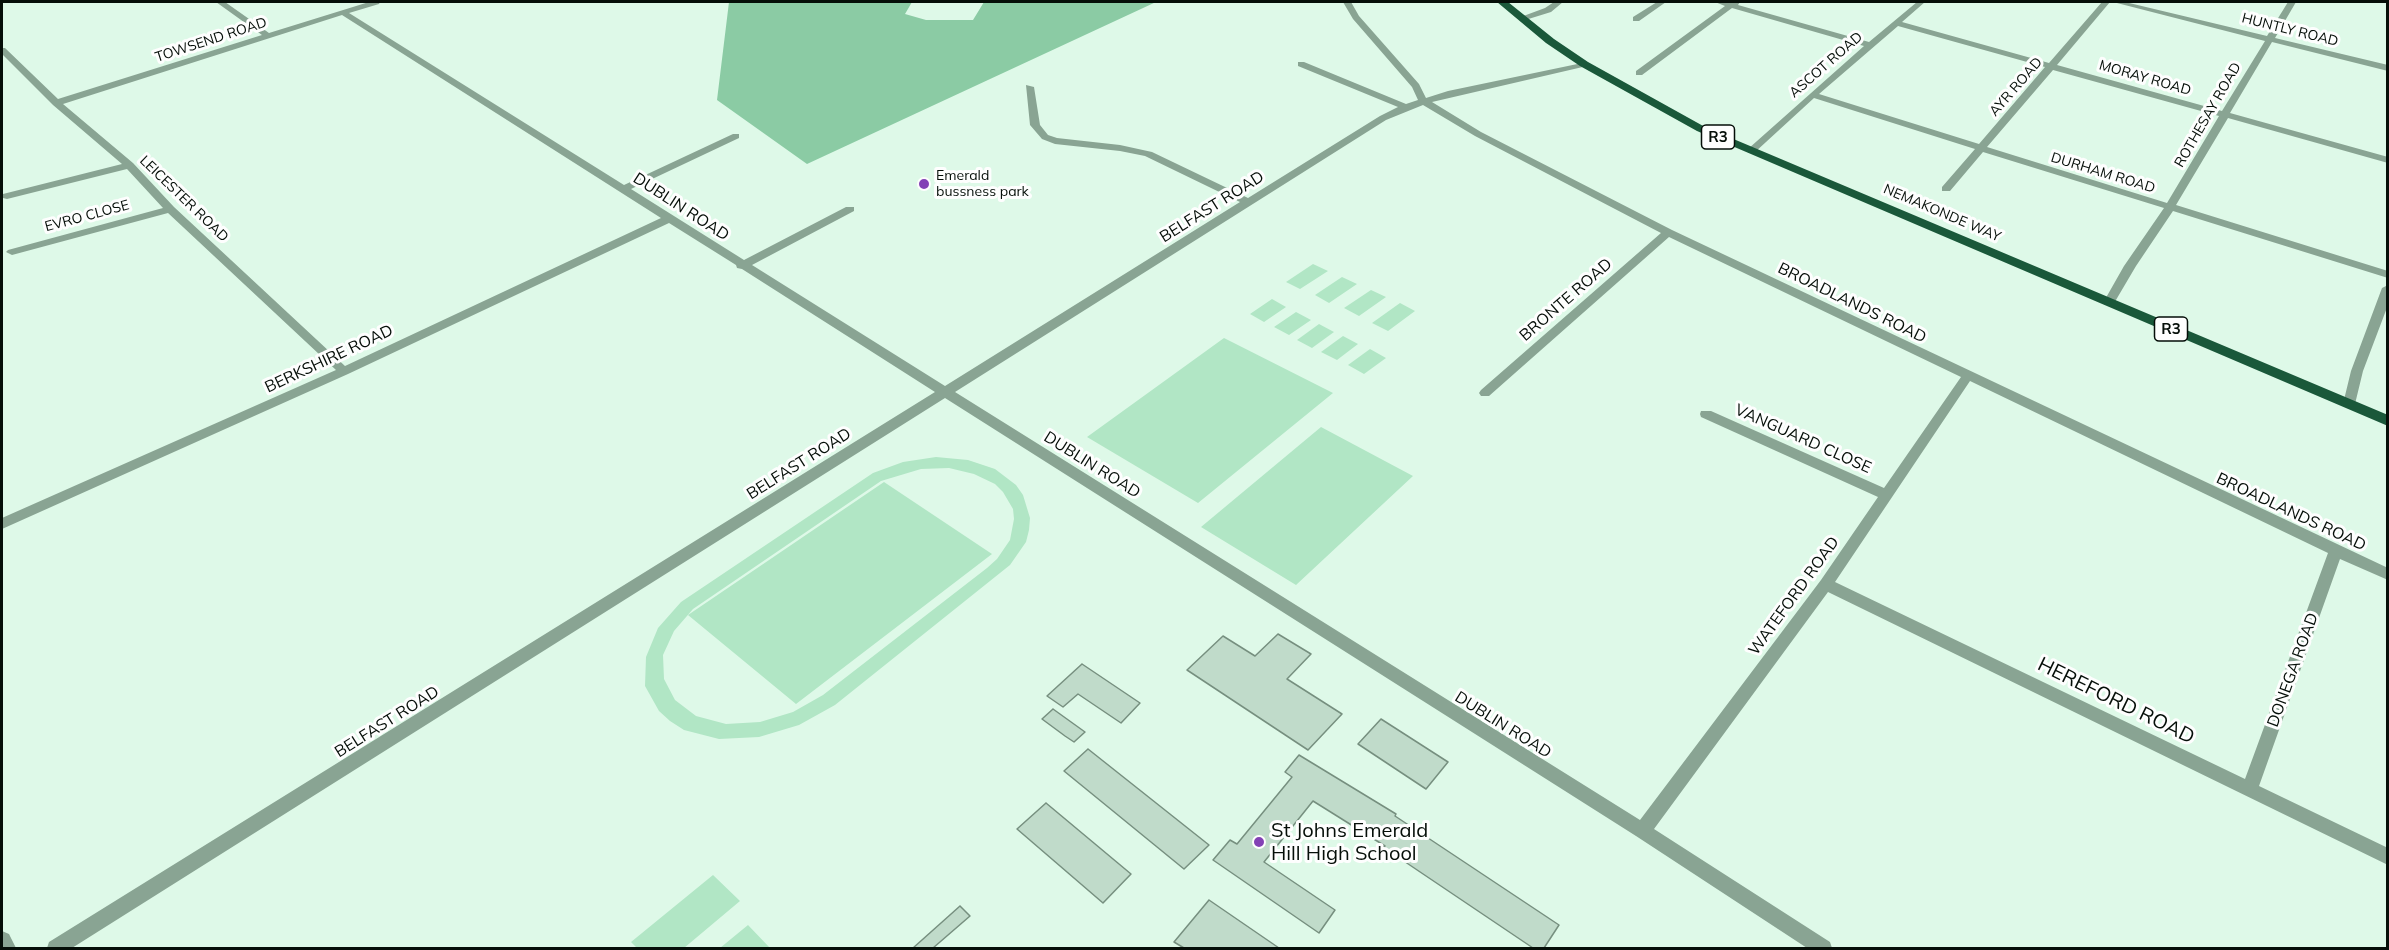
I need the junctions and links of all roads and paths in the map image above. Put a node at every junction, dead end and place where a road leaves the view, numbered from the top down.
1 (220, 2) edge
2 (376, 2) edge
3 (1347, 2) edge
4 (1502, 2) edge
5 (1559, 2) edge
6 (1662, 2) edge
7 (1719, 2) edge
8 (1921, 2) edge
9 (2106, 2) edge
10 (2117, 2) edge
11 (2292, 2) edge
12 (1734, 3) edge
13 (342, 12) junction
14 (1522, 18) junction
15 (1636, 19) dead end
16 (1895, 23) junction
17 (268, 36) junction
18 (2269, 39) junction
19 (1869, 45) junction
20 (2, 50) edge
21 (1301, 64) dead end
22 (1584, 64) junction
23 (2052, 66) junction
24 (2388, 68) edge
25 (1639, 73) dead end
26 (1029, 87) dead end
27 (1812, 95) junction
28 (1424, 102) junction
29 (56, 103) junction
30 (1406, 107) junction
31 (2226, 115) junction
32 (736, 136) dead end
33 (1980, 148) junction
34 (1751, 151) junction
35 (2388, 160) edge
36 (129, 165) junction
37 (624, 189) junction
38 (1946, 189) dead end
39 (7, 195) dead end
40 (1250, 203) junction
41 (2170, 207) junction
42 (170, 209) junction
43 (850, 209) dead end
44 (668, 219) junction
45 (1668, 232) junction
46 (12, 252) dead end
47 (741, 266) junction
48 (2388, 275) edge
49 (2388, 288) edge
50 (2109, 303) junction
51 (344, 371) junction
52 (1967, 377) junction
53 (946, 392) junction
54 (1485, 393) dead end
55 (2349, 404) junction
56 (1706, 414) dead end
57 (2388, 421) edge
58 (1887, 495) junction
59 (2, 524) edge
60 (2336, 551) junction
61 (2388, 575) edge
62 (1826, 584) junction
63 (2250, 789) junction
64 (1642, 831) junction
65 (2388, 857) edge
66 (2, 940) edge
67 (7, 948) edge
68 (56, 948) edge
69 (1823, 948) edge

1 - 17 street
2 - 13 street, TOWSEND ROAD
3 - 28 street, BROADLANDS ROAD
4 - 14 highway, NEMAKONDE WAY / R3
5 - 14 street
6 - 15 street
7 - 12 street
8 - 16 street, ASCOT ROAD
9 - 23 street, AYR ROAD
10 - 18 street, HUNTLY ROAD
11 - 18 street, ROTHESAY ROAD
12 - 19 street
12 - 25 street
13 - 17 street, TOWSEND ROAD
13 - 37 street, DUBLIN ROAD
14 - 22 highway, NEMAKONDE WAY / R3
16 - 19 street, ASCOT ROAD
16 - 23 street, MORAY ROAD
17 - 29 street, TOWSEND ROAD
18 - 24 street, HUNTLY ROAD
18 - 31 street, ROTHESAY ROAD
19 - 27 street, ASCOT ROAD
20 - 29 street, LEICESTER ROAD
21 - 30 street
22 - 28 street, BELFAST ROAD
22 - 34 highway, NEMAKONDE WAY / R3
23 - 31 street, MORAY ROAD
23 - 33 street, AYR ROAD
26 - 40 street
27 - 33 street, DURHAM ROAD
27 - 34 street, ASCOT ROAD
28 - 30 street, BELFAST ROAD
28 - 45 street, BROADLANDS ROAD
29 - 36 street, LEICESTER ROAD
30 - 40 street, BELFAST ROAD
31 - 35 street, MORAY ROAD
31 - 41 street, ROTHESAY ROAD
32 - 37 street
33 - 38 street, AYR ROAD
33 - 41 street, DURHAM ROAD
34 - 50 highway, NEMAKONDE WAY / R3
36 - 39 street
36 - 42 street, LEICESTER ROAD
37 - 44 street, DUBLIN ROAD
40 - 53 street, BELFAST ROAD
41 - 48 street, DURHAM ROAD
41 - 50 street, ROTHESAY ROAD
42 - 46 street, EVRO CLOSE
42 - 51 street, LEICESTER ROAD
43 - 47 street
44 - 47 street, DUBLIN ROAD
44 - 51 street, BERKSHIRE ROAD
45 - 52 street, BROADLANDS ROAD
45 - 54 street, BRONTE ROAD
47 - 53 street, DUBLIN ROAD
49 - 55 street
50 - 55 highway, NEMAKONDE WAY / R3
51 - 59 street, BERKSHIRE ROAD
52 - 58 street, WATEFORD ROAD
52 - 60 street, BROADLANDS ROAD
53 - 64 street, DUBLIN ROAD
53 - 68 street, BELFAST ROAD
55 - 57 highway, NEMAKONDE WAY / R3
56 - 58 street, VANGUARD CLOSE
58 - 62 street, WATEFORD ROAD
60 - 61 street, BROADLANDS ROAD
60 - 63 street, DONEGA ROAD
62 - 63 street, HEREFORD ROAD
62 - 64 street, WATEFORD ROAD
63 - 65 street, HEREFORD ROAD
64 - 69 street, DUBLIN ROAD
66 - 67 street

